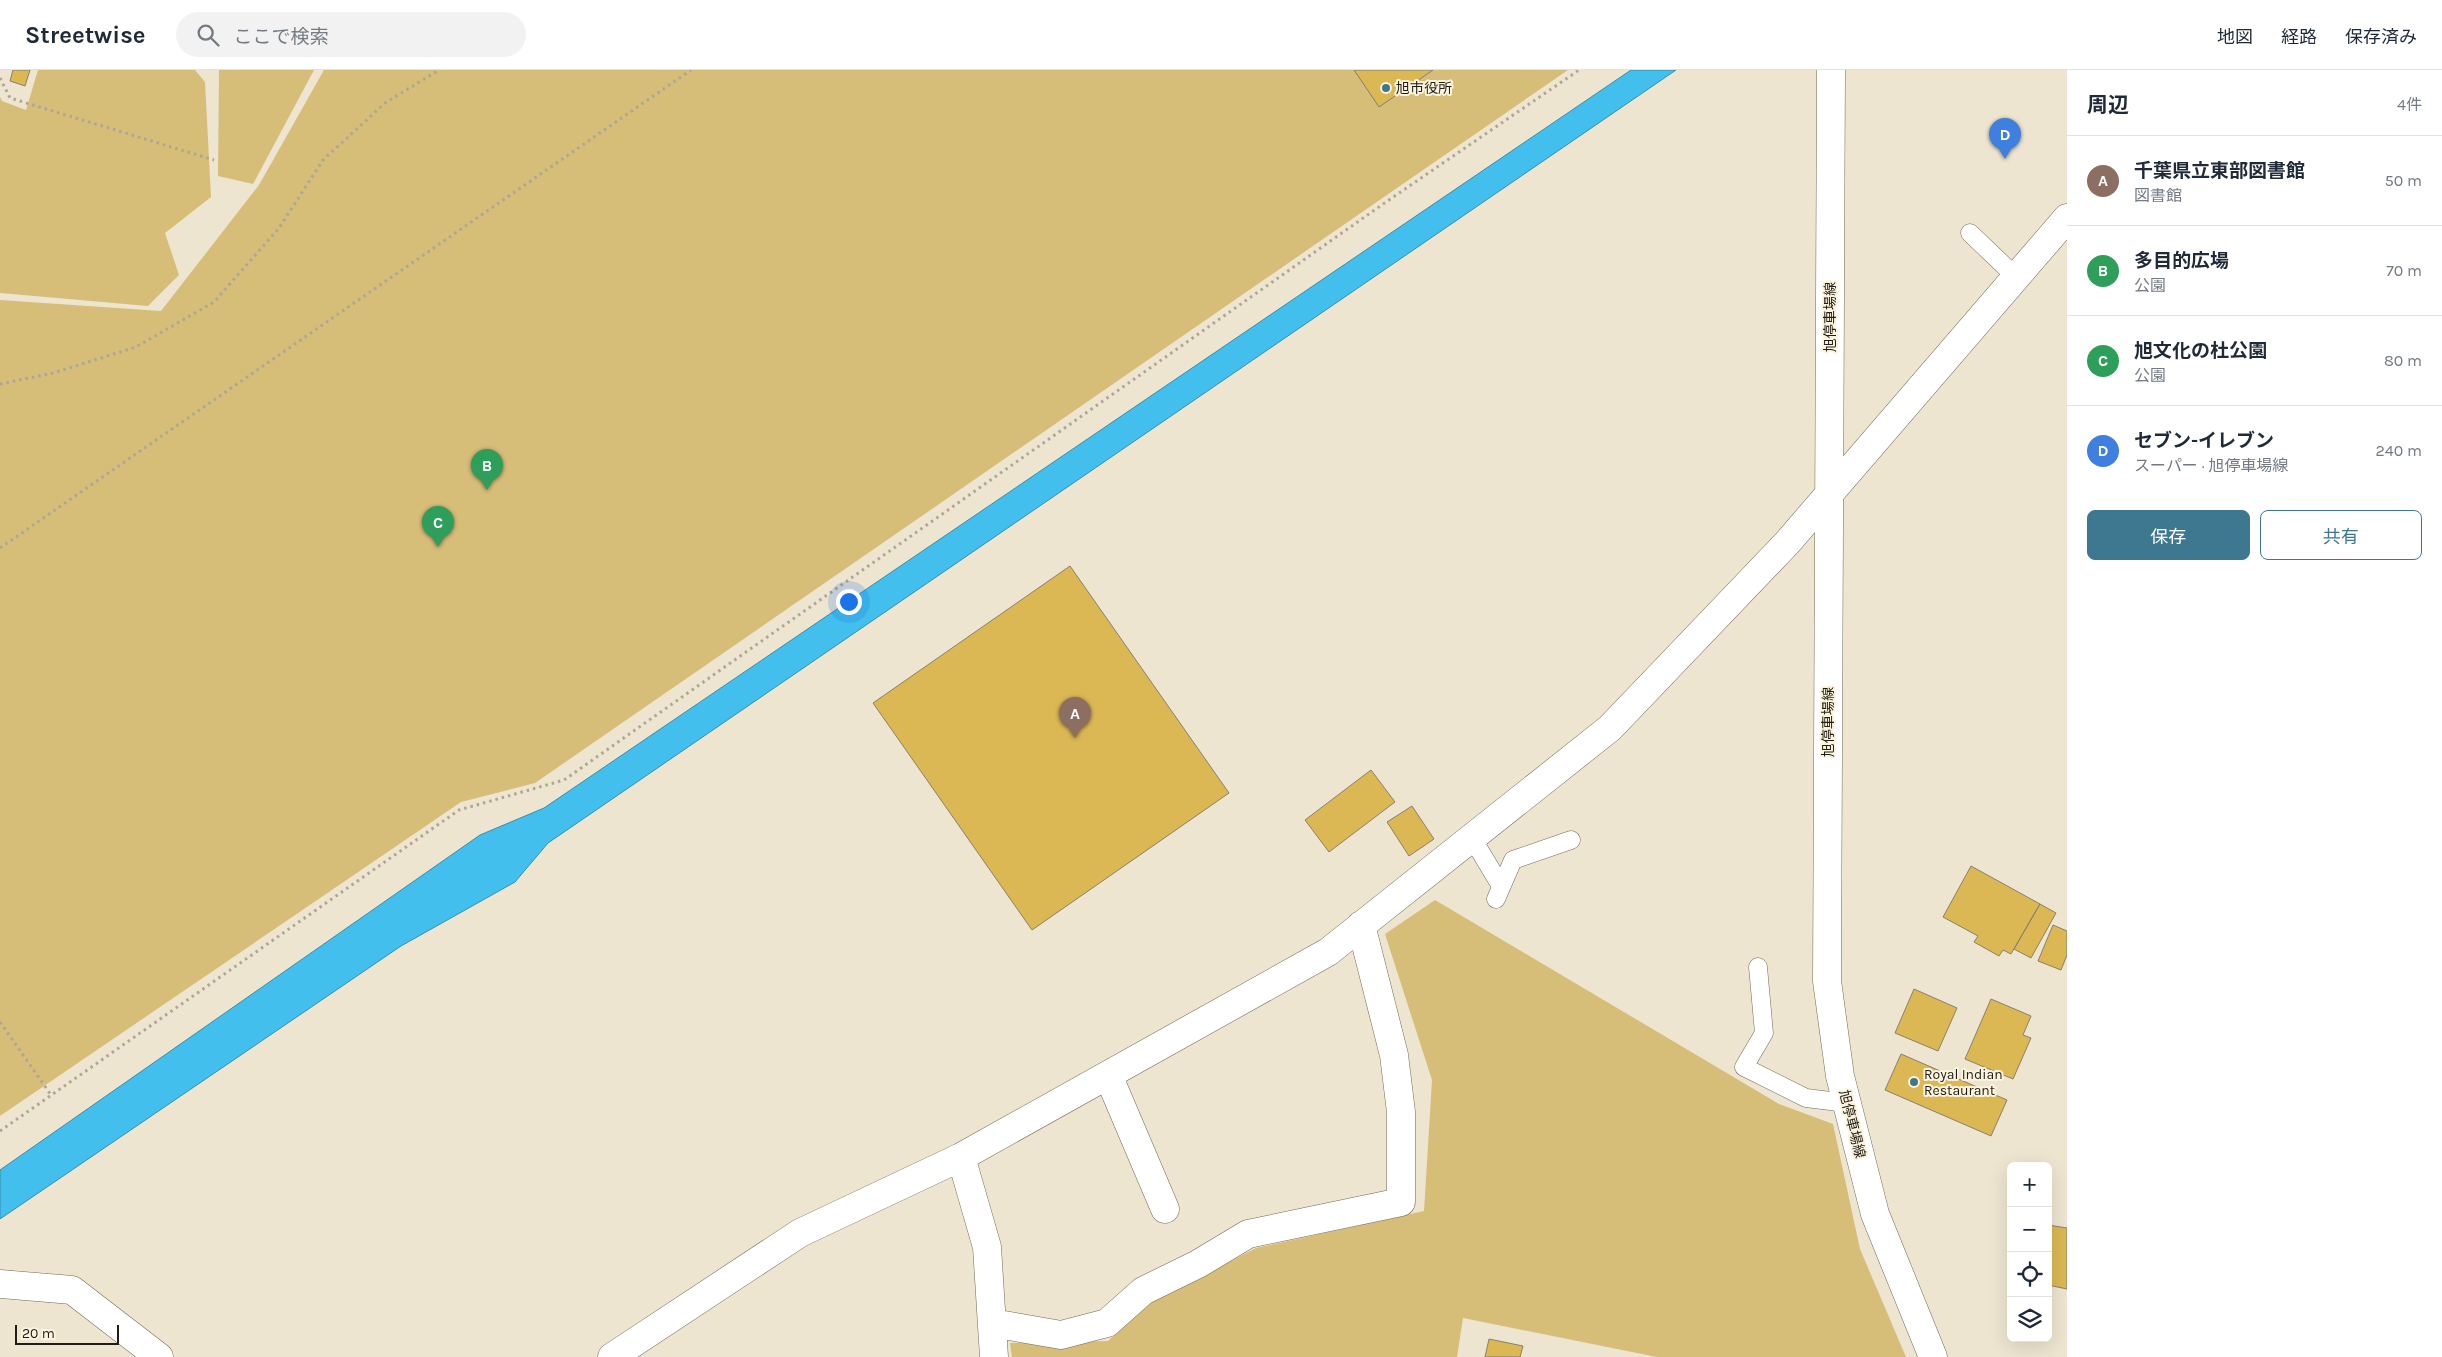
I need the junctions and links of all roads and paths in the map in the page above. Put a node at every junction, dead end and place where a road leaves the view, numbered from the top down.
1 (439, 70) edge
2 (691, 70) edge
3 (1580, 70) edge
4 (1831, 70) edge
5 (0, 78) edge
6 (214, 160) dead end
7 (2067, 218) edge
8 (1970, 233) dead end
9 (2016, 277) junction
10 (0, 384) edge
11 (1829, 495) junction
12 (0, 548) edge
13 (1472, 838) junction
14 (1571, 840) dead end
15 (1361, 925) junction
16 (1758, 967) dead end
17 (0, 1022) edge
18 (1108, 1075) junction
19 (51, 1095) junction
20 (1847, 1104) junction
21 (0, 1131) edge
22 (961, 1157) junction
23 (1165, 1209) dead end
24 (0, 1284) edge
25 (992, 1323) junction
26 (159, 1357) edge
27 (612, 1357) edge
28 (994, 1357) edge
29 (1933, 1357) edge

1 - 10 path
2 - 12 path
3 - 19 path
4 - 11 street, 旭停車場線
5 - 6 path
7 - 9 street
8 - 9 lane
9 - 11 street
11 - 13 street
11 - 20 street, 旭停車場線
13 - 14 lane
13 - 15 street
15 - 18 street
15 - 25 street
16 - 20 lane
17 - 19 path
18 - 22 street
18 - 23 street
19 - 21 path
20 - 29 street, 旭停車場線
22 - 25 street
22 - 27 street
24 - 26 street
25 - 28 street

